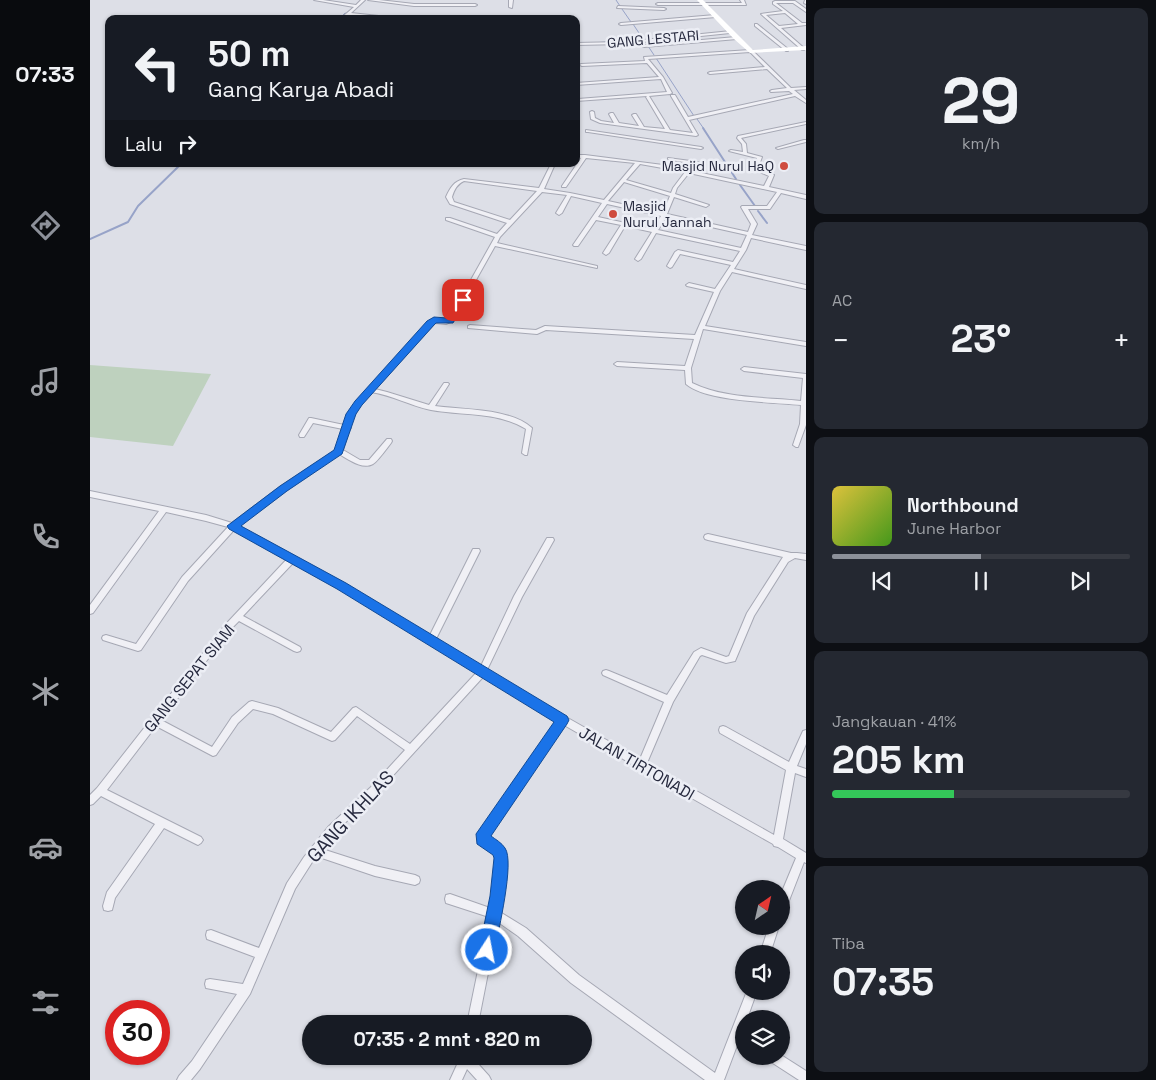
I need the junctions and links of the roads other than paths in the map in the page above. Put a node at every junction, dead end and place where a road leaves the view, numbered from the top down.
1 (316, 0) edge
2 (363, 0) edge
3 (370, 0) edge
4 (441, 0) edge
5 (511, 0) edge
6 (742, 0) edge
7 (702, 3) edge
8 (658, 4) dead end
9 (475, 5) dead end
10 (672, 5) junction
11 (357, 6) junction
12 (438, 6) junction
13 (511, 7) dead end
14 (618, 7) dead end
15 (806, 11) edge
16 (786, 12) junction
17 (348, 14) joint
18 (360, 15) edge
19 (439, 15) edge
20 (715, 16) junction
21 (632, 18) dead end
22 (636, 23) junction
23 (621, 24) dead end
24 (756, 25) dead end
25 (804, 25) edge
26 (779, 27) junction
27 (730, 32) junction
28 (736, 38) junction
29 (580, 44) edge
30 (644, 46) dead end
31 (805, 49) edge
32 (788, 50) junction
33 (751, 51) junction
34 (646, 62) junction
35 (582, 65) dead end
36 (770, 68) junction
37 (710, 73) dead end
38 (662, 78) junction
39 (580, 84) edge
40 (806, 88) edge
41 (790, 90) junction
42 (772, 91) dead end
43 (672, 95) junction
44 (796, 96) junction
45 (648, 97) dead end
46 (580, 100) edge
47 (806, 102) edge
48 (592, 112) dead end
49 (611, 114) dead end
50 (634, 116) dead end
51 (688, 119) junction
52 (806, 123) edge
53 (617, 124) junction
54 (642, 128) junction
55 (588, 131) dead end
56 (669, 132) junction
57 (806, 140) edge
58 (676, 145) junction
59 (701, 148) dead end
60 (778, 148) dead end
61 (731, 151) dead end
62 (745, 153) junction
63 (580, 156) edge
64 (585, 156) junction
65 (670, 159) junction
66 (580, 163) edge
67 (698, 163) dead end
68 (638, 164) junction
69 (552, 167) edge
70 (577, 167) edge
71 (664, 168) junction
72 (687, 172) junction
73 (624, 181) junction
74 (564, 186) dead end
75 (766, 188) junction
76 (541, 190) junction
77 (780, 191) junction
78 (570, 194) junction
79 (672, 195) junction
80 (806, 197) edge
81 (604, 203) junction
82 (706, 205) dead end
83 (559, 213) dead end
84 (663, 216) junction
85 (595, 218) junction
86 (448, 219) dead end
87 (510, 222) junction
88 (624, 224) junction
89 (654, 230) junction
90 (750, 235) junction
91 (498, 236) junction
92 (686, 237) junction
93 (494, 244) junction
94 (576, 246) dead end
95 (806, 248) edge
96 (744, 250) junction
97 (678, 252) junction
98 (606, 253) dead end
99 (638, 259) dead end
100 (734, 264) junction
101 (670, 266) dead end
102 (595, 267) dead end
103 (731, 270) junction
104 (689, 285) dead end
105 (806, 287) edge
106 (717, 291) junction
107 (470, 326) dead end
108 (702, 327) junction
109 (697, 337) junction
110 (806, 344) edge
111 (617, 364) dead end
112 (688, 368) junction
113 (744, 369) dead end
114 (806, 376) edge
115 (446, 384) dead end
116 (369, 390) junction
117 (803, 402) junction
118 (431, 408) junction
119 (348, 428) junction
120 (302, 435) dead end
121 (388, 441) dead end
122 (796, 445) dead end
123 (339, 451) junction
124 (525, 453) dead end
125 (90, 494) edge
126 (164, 510) junction
127 (233, 526) junction
128 (708, 537) dead end
129 (550, 540) dead end
130 (476, 551) dead end
131 (790, 556) junction
132 (806, 557) edge
133 (292, 559) junction
134 (90, 611) edge
135 (238, 617) junction
136 (106, 638) dead end
137 (431, 641) junction
138 (297, 649) dead end
139 (482, 672) junction
140 (606, 673) dead end
141 (669, 700) junction
142 (562, 720) junction
143 (154, 721) junction
144 (722, 730) dead end
145 (806, 734) edge
146 (410, 749) junction
147 (642, 766) junction
148 (791, 768) junction
149 (806, 773) edge
150 (100, 791) junction
151 (90, 801) edge
152 (162, 822) junction
153 (198, 840) dead end
154 (777, 842) junction
155 (314, 851) junction
156 (804, 857) edge
157 (415, 880) dead end
158 (790, 887) edge
159 (450, 899) dead end
160 (108, 906) dead end
161 (494, 914) junction
162 (211, 935) dead end
163 (262, 954) junction
164 (210, 984) dead end
165 (246, 990) junction
166 (474, 1015) edge
167 (735, 1045) edge
168 (463, 1065) edge
169 (472, 1065) edge
170 (786, 1065) edge
171 (806, 1078) edge
172 (183, 1080) edge
173 (456, 1080) edge
174 (485, 1080) edge
175 (716, 1080) edge

1 - 11 street
2 - 11 street
3 - 12 street
4 - 12 street
5 - 13 street
6 - 7 street
7 - 10 street
7 - 20 street
8 - 10 street
9 - 12 street
10 - 14 street
11 - 17 street
12 - 19 street
15 - 16 street
16 - 25 street
16 - 26 street
17 - 18 street
20 - 22 street
20 - 27 street
21 - 22 street
22 - 23 street
24 - 32 street
25 - 26 street
26 - 31 street
27 - 28 street
27 - 29 street, GANG LESTARI
28 - 30 street
28 - 33 street
31 - 32 street
32 - 33 street
33 - 34 street
33 - 36 street
34 - 35 street
34 - 38 street
36 - 37 street
36 - 41 street
38 - 39 street
38 - 43 street
40 - 41 street
41 - 42 street
41 - 44 street
43 - 46 street
43 - 51 street
44 - 47 street
44 - 51 street
45 - 56 street
48 - 53 street
49 - 53 street
50 - 54 street
51 - 56 street
52 - 62 street
53 - 54 street
54 - 56 street
55 - 58 street
57 - 60 street
58 - 59 street
58 - 65 street
61 - 62 street
62 - 75 street
63 - 64 street
64 - 66 street
64 - 68 street
65 - 67 street
65 - 71 street
68 - 71 street
68 - 73 street
69 - 76 street
70 - 74 street
71 - 72 street
72 - 75 street
72 - 79 street
73 - 79 street
73 - 81 street
75 - 77 street
76 - 78 street
76 - 87 street
76 - 87 street
77 - 80 street
77 - 90 street
78 - 81 street
78 - 83 street
79 - 82 street
79 - 84 street
81 - 84 street
81 - 85 street
84 - 89 street
84 - 90 street
85 - 88 street
85 - 94 street
86 - 91 street
87 - 91 street
88 - 89 street
88 - 98 street
89 - 92 street
89 - 99 street
90 - 95 street
90 - 96 street
91 - 93 street
92 - 96 street
92 - 97 street
93 - 102 street
93 - 116 street
96 - 100 street
97 - 100 street
97 - 101 street
100 - 103 street
103 - 105 street
103 - 106 street
104 - 106 street
106 - 108 street
107 - 109 street
108 - 109 street
108 - 110 street
109 - 112 street
111 - 112 street
112 - 117 street
113 - 114 street
114 - 117 street
115 - 118 street
116 - 118 street
116 - 119 street
117 - 122 street
118 - 124 street
119 - 120 street
119 - 123 street
121 - 123 street
123 - 127 street
125 - 126 street, JALAN TIRTONADI
126 - 127 street, JALAN TIRTONADI
126 - 134 street
127 - 133 street, JALAN TIRTONADI
127 - 136 street
128 - 131 street
129 - 139 street, GANG IKHLAS
130 - 137 street
131 - 132 street
131 - 141 street
133 - 135 street, GANG SEPAT SIAM
133 - 137 street, JALAN TIRTONADI
135 - 138 street
135 - 143 street, GANG SEPAT SIAM
137 - 139 street, JALAN TIRTONADI
139 - 142 street, JALAN TIRTONADI
139 - 146 street, GANG IKHLAS
140 - 141 street
141 - 147 street
142 - 147 street, JALAN TIRTONADI
142 - 161 street
143 - 146 street
143 - 150 street, GANG SEPAT SIAM
144 - 148 street
145 - 148 street
146 - 155 street, GANG IKHLAS
147 - 154 street, JALAN TIRTONADI
148 - 149 street
148 - 154 street
150 - 151 street, GANG SEPAT SIAM
150 - 152 street
152 - 153 street
152 - 160 street
154 - 156 street, JALAN TIRTONADI
155 - 157 street
155 - 163 street, GANG IKHLAS
156 - 158 street
159 - 161 street
161 - 166 street
161 - 175 street
162 - 163 street
163 - 165 street, GANG IKHLAS
164 - 165 street
165 - 172 street, GANG IKHLAS
167 - 175 street
168 - 173 street
169 - 174 street
170 - 171 street

